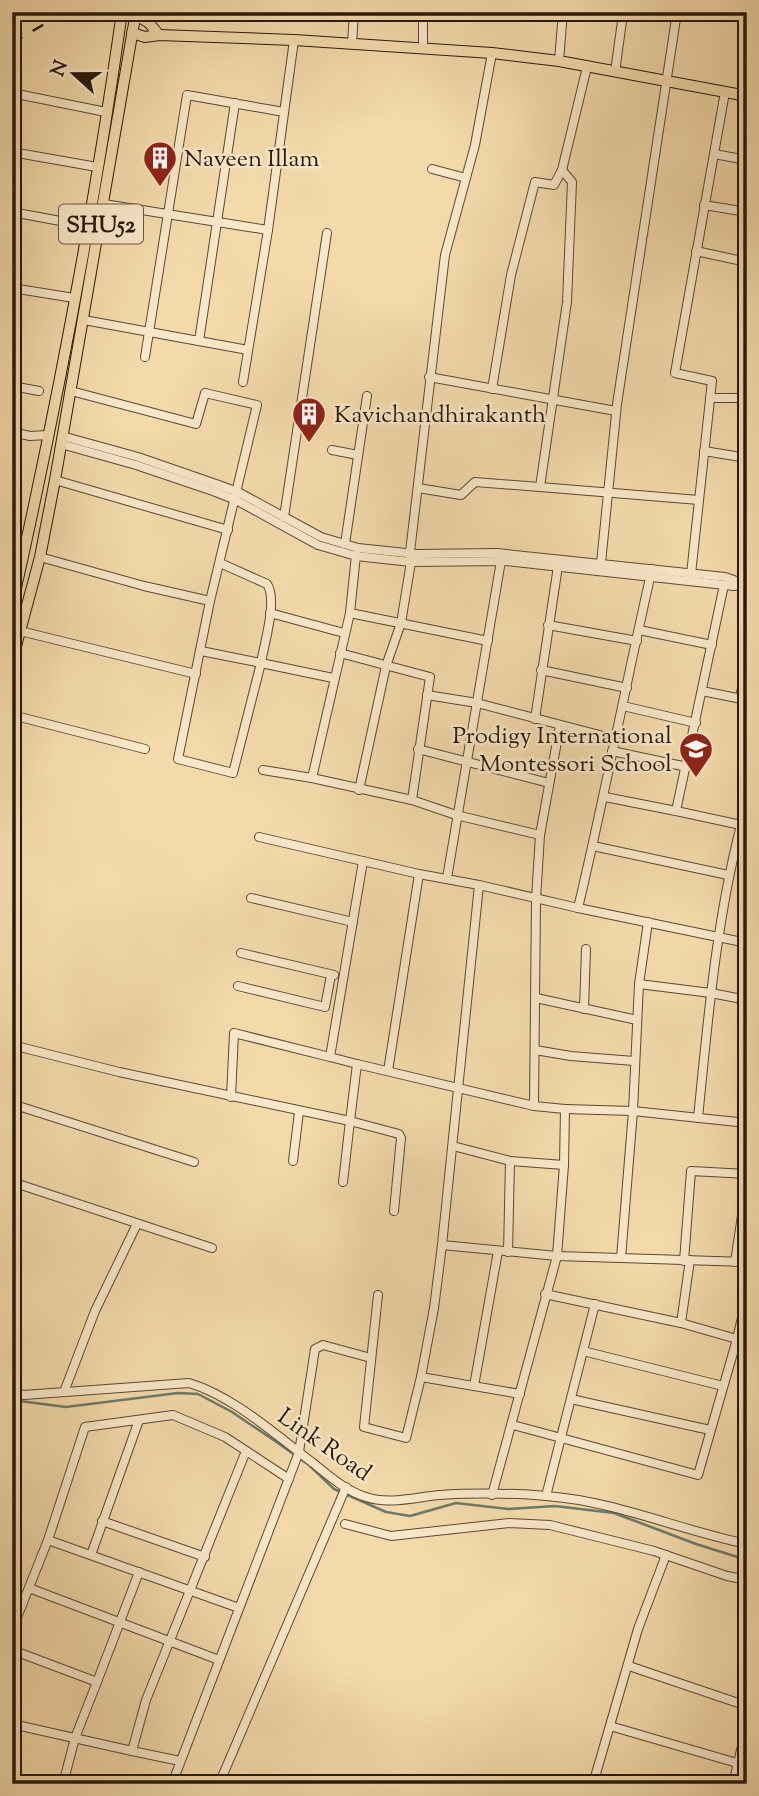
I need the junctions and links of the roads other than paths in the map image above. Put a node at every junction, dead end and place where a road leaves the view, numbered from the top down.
1 (122, 12) edge
2 (354, 12) edge
3 (423, 12) edge
4 (563, 12) edge
5 (621, 12) edge
6 (677, 12) edge
7 (136, 14) edge
8 (132, 33) junction
9 (159, 35) junction
10 (294, 40) junction
11 (352, 44) junction
12 (423, 48) junction
13 (492, 53) junction
14 (559, 61) junction
15 (587, 67) junction
16 (615, 72) junction
17 (667, 81) junction
18 (724, 92) junction
19 (12, 93) edge
20 (747, 96) edge
21 (235, 103) junction
22 (106, 112) junction
23 (284, 112) junction
24 (12, 152) edge
25 (714, 154) junction
26 (747, 160) edge
27 (432, 169) dead end
28 (562, 170) junction
29 (96, 173) junction
30 (466, 178) junction
31 (108, 180) junction
32 (104, 204) junction
33 (705, 205) junction
34 (12, 212) edge
35 (747, 212) edge
36 (169, 214) junction
37 (216, 222) junction
38 (87, 226) junction
39 (268, 230) junction
40 (327, 233) dead end
41 (84, 245) junction
42 (97, 247) junction
43 (696, 251) junction
44 (747, 262) edge
45 (12, 288) edge
46 (75, 298) junction
47 (84, 320) junction
48 (149, 332) junction
49 (199, 341) junction
50 (248, 350) junction
51 (145, 356) dead end
52 (429, 377) junction
53 (243, 382) dead end
54 (12, 386) edge
55 (492, 388) junction
56 (39, 391) dead end
57 (71, 391) junction
58 (367, 396) dead end
59 (710, 398) junction
60 (747, 398) edge
61 (554, 400) junction
62 (616, 411) junction
63 (12, 432) edge
64 (47, 438) junction
65 (62, 440) junction
66 (332, 450) dead end
67 (704, 451) junction
68 (358, 455) junction
69 (747, 458) edge
70 (55, 480) junction
71 (418, 488) junction
72 (540, 488) junction
73 (607, 494) junction
74 (236, 496) junction
75 (699, 500) junction
76 (284, 517) junction
77 (228, 530) junction
78 (345, 544) junction
79 (356, 555) junction
80 (40, 557) junction
81 (411, 557) junction
82 (500, 561) junction
83 (601, 563) junction
84 (220, 564) junction
85 (558, 566) junction
86 (650, 573) junction
87 (691, 574) junction
88 (746, 582) edge
89 (724, 585) junction
90 (210, 601) junction
91 (12, 606) edge
92 (26, 609) junction
93 (270, 613) junction
94 (349, 613) junction
95 (401, 623) junction
96 (548, 625) junction
97 (639, 630) junction
98 (20, 631) junction
99 (344, 633) junction
100 (488, 641) junction
101 (637, 641) junction
102 (712, 645) junction
103 (201, 651) junction
104 (340, 653) junction
105 (747, 661) edge
106 (12, 662) edge
107 (261, 663) junction
108 (386, 666) junction
109 (541, 670) junction
110 (196, 674) junction
111 (333, 678) junction
112 (627, 688) junction
113 (702, 691) junction
114 (427, 695) junction
115 (743, 699) edge
116 (477, 702) junction
117 (623, 706) junction
118 (12, 715) edge
119 (536, 719) junction
120 (696, 723) junction
121 (560, 725) junction
122 (615, 739) junction
123 (145, 749) dead end
124 (418, 749) junction
125 (612, 751) junction
126 (466, 761) junction
127 (687, 767) junction
128 (262, 770) dead end
129 (312, 778) junction
130 (549, 783) junction
131 (359, 790) junction
132 (605, 797) junction
133 (412, 800) junction
134 (676, 811) junction
135 (456, 815) junction
136 (744, 826) edge
137 (540, 835) junction
138 (259, 837) dead end
139 (593, 846) junction
140 (363, 861) junction
141 (419, 874) junction
142 (728, 875) junction
143 (447, 878) junction
144 (479, 885) junction
145 (250, 898) dead end
146 (536, 899) junction
147 (578, 908) junction
148 (353, 922) junction
149 (648, 922) junction
150 (717, 937) junction
151 (747, 943) edge
152 (586, 949) dead end
153 (242, 953) dead end
154 (331, 975) junction
155 (343, 978) junction
156 (639, 984) junction
157 (238, 986) dead end
158 (711, 993) junction
159 (536, 998) junction
160 (747, 1000) edge
161 (584, 1009) junction
162 (637, 1020) junction
163 (12, 1045) edge
164 (535, 1050) junction
165 (330, 1057) junction
166 (634, 1061) junction
167 (357, 1064) junction
168 (388, 1071) junction
169 (459, 1087) junction
170 (231, 1097) junction
171 (12, 1104) edge
172 (534, 1106) junction
173 (565, 1110) junction
174 (633, 1111) junction
175 (299, 1112) junction
176 (698, 1118) junction
177 (350, 1121) junction
178 (747, 1123) edge
179 (453, 1146) junction
180 (293, 1161) dead end
181 (510, 1161) junction
182 (194, 1162) dead end
183 (564, 1165) junction
184 (747, 1174) edge
185 (12, 1182) edge
186 (343, 1182) dead end
187 (747, 1182) edge
188 (394, 1212) dead end
189 (137, 1224) junction
190 (442, 1245) junction
191 (212, 1248) dead end
192 (498, 1251) junction
193 (508, 1252) junction
194 (556, 1256) junction
195 (621, 1258) junction
196 (687, 1261) junction
197 (735, 1262) junction
198 (747, 1262) edge
199 (545, 1294) junction
200 (378, 1295) dead end
201 (747, 1297) edge
202 (595, 1304) junction
203 (681, 1323) junction
204 (737, 1339) junction
205 (747, 1342) edge
206 (583, 1352) junction
207 (371, 1358) junction
208 (421, 1377) junction
209 (474, 1386) junction
210 (723, 1386) junction
211 (64, 1392) junction
212 (12, 1394) edge
213 (520, 1394) junction
214 (571, 1399) junction
215 (139, 1420) junction
216 (513, 1425) junction
217 (710, 1430) junction
218 (561, 1439) junction
219 (246, 1451) junction
220 (298, 1455) junction
221 (289, 1479) junction
222 (344, 1491) junction
223 (492, 1495) junction
224 (546, 1496) junction
225 (102, 1521) junction
226 (345, 1524) dead end
227 (48, 1539) junction
228 (747, 1544) edge
229 (91, 1555) junction
230 (666, 1555) junction
231 (205, 1557) junction
232 (139, 1572) junction
233 (747, 1580) edge
234 (29, 1588) junction
235 (190, 1591) junction
236 (239, 1608) junction
237 (120, 1622) junction
238 (12, 1630) edge
239 (169, 1641) junction
240 (12, 1650) edge
241 (219, 1660) junction
242 (629, 1666) junction
243 (97, 1682) junction
244 (747, 1706) edge
245 (12, 1724) edge
246 (747, 1725) edge
247 (610, 1726) junction
248 (75, 1738) junction
249 (132, 1751) junction
250 (180, 1761) junction
251 (737, 1763) junction
252 (594, 1780) edge
253 (63, 1784) edge
254 (172, 1784) edge
255 (219, 1784) edge
256 (610, 1784) edge
257 (733, 1784) edge

1 - 22 main road, SHU52
2 - 11 street
3 - 12 street
4 - 14 street
5 - 16 street
6 - 17 street
7 - 8 main road, SHU52
7 - 9 main road
8 - 9 main road
8 - 31 main road, SHU52
9 - 10 main road
10 - 11 main road
10 - 23 street
11 - 12 main road
12 - 13 main road
13 - 14 main road
13 - 30 street
14 - 15 main road
15 - 16 main road
15 - 28 street
16 - 17 main road
17 - 18 main road
17 - 62 street
18 - 20 main road
18 - 25 street
19 - 22 street
21 - 23 street
21 - 36 street
21 - 37 street
22 - 29 main road, SHU52
23 - 39 street
24 - 29 street
25 - 26 street
25 - 33 street
27 - 30 street
28 - 55 street
28 - 61 street
29 - 31 main road
29 - 38 main road, SHU52
30 - 52 street
31 - 32 main road, SHU52
32 - 36 street
32 - 42 main road, SHU52
33 - 35 street
33 - 43 street
34 - 38 street
36 - 37 street
36 - 48 street
37 - 39 street
37 - 49 street
38 - 41 main road, SHU52
39 - 50 street
40 - 76 street
41 - 42 main road
41 - 46 main road, SHU52
42 - 47 main road, SHU52
43 - 44 street
43 - 59 street
45 - 46 street
46 - 64 main road, SHU52
47 - 48 street
47 - 57 main road, SHU52
48 - 49 street
48 - 51 street
49 - 50 street
50 - 53 street
52 - 55 street
52 - 71 street
54 - 56 street
55 - 61 street
57 - 65 main road, SHU52
57 - 74 street
58 - 68 street
59 - 60 street
59 - 67 street
61 - 62 street
61 - 72 street
62 - 73 street
63 - 64 street
64 - 91 main road, SHU52
65 - 70 main road, SHU52
65 - 74 street
66 - 68 street
67 - 69 street
67 - 75 street
68 - 78 street
70 - 77 street
70 - 80 main road, SHU52
71 - 72 street
71 - 81 street
72 - 73 street
73 - 75 street
73 - 83 street
74 - 76 street
74 - 77 street
74 - 79 street
75 - 87 street
76 - 78 street
77 - 84 street
78 - 81 street
79 - 81 street
79 - 94 street
80 - 90 street
80 - 92 main road, SHU52
81 - 82 street
81 - 83 street
81 - 95 street
82 - 85 street
82 - 100 street
83 - 86 street
84 - 90 street
84 - 93 street
85 - 86 street
85 - 96 street
86 - 87 street
86 - 89 street
86 - 97 street
87 - 88 street
88 - 89 street
89 - 102 street
90 - 103 street
91 - 92 main road
92 - 98 main road, SHU52
93 - 99 street
93 - 107 street
94 - 95 street
94 - 99 street
95 - 100 street
95 - 108 street
96 - 101 street
96 - 109 street
97 - 101 street
97 - 102 street
98 - 106 main road, SHU52
98 - 110 street
99 - 104 street
100 - 116 street
101 - 112 street
102 - 113 street
103 - 107 street
103 - 110 street
104 - 108 street
104 - 111 street
105 - 115 street
107 - 110 street
107 - 111 street
108 - 114 street
108 - 131 street
109 - 112 street
109 - 119 street
111 - 129 street
112 - 117 street
113 - 115 street
113 - 120 street
114 - 116 street
114 - 124 street
116 - 119 street
116 - 126 street
117 - 120 street
117 - 122 street
118 - 123 street
119 - 121 street
120 - 127 street
121 - 122 street
121 - 130 street
122 - 125 street
124 - 126 street
124 - 133 street
125 - 127 street
125 - 132 street
126 - 130 street
126 - 135 street
127 - 134 street
128 - 129 street
129 - 131 street
130 - 137 street
131 - 133 street
132 - 134 street
132 - 139 street
133 - 135 street
134 - 136 street
135 - 137 street
135 - 143 street
136 - 142 street
137 - 146 street
138 - 140 street
139 - 142 street
139 - 147 street
140 - 141 street
140 - 148 street
141 - 143 street
141 - 168 street
142 - 150 street
143 - 144 street
144 - 146 street
144 - 169 street
145 - 148 street
146 - 147 street
146 - 159 street
147 - 149 street
148 - 155 street
149 - 150 street
149 - 156 street
150 - 151 street
150 - 158 street
152 - 161 street
153 - 154 street
154 - 155 street
154 - 157 street
155 - 165 street
156 - 158 street
156 - 162 street
158 - 160 street
158 - 176 street
159 - 161 street
159 - 164 street
161 - 162 street
162 - 166 street
163 - 170 street
164 - 166 street
164 - 172 street
165 - 167 street
165 - 170 street
166 - 174 street
167 - 168 street
167 - 177 street
168 - 169 street
169 - 172 street
169 - 179 street
170 - 175 street
171 - 182 street
172 - 173 street
173 - 174 street
173 - 183 street
174 - 176 street
174 - 195 street
175 - 177 street
175 - 180 street
176 - 178 street
177 - 186 street
177 - 188 street
179 - 181 street
179 - 190 street
181 - 183 street
181 - 193 street
183 - 194 street
184 - 196 street
185 - 189 street
187 - 197 street
189 - 191 street
189 - 211 street
190 - 192 street
190 - 208 street
192 - 193 street
192 - 209 street
193 - 194 street
194 - 195 street
194 - 199 street
195 - 196 street
196 - 197 street
196 - 203 street
197 - 198 street
199 - 202 street
199 - 213 street
200 - 207 street
201 - 204 street
202 - 203 street
202 - 206 street
203 - 204 street
204 - 205 street
204 - 210 street
206 - 210 street
206 - 214 street
207 - 208 street
207 - 220 street
208 - 209 street
209 - 213 street
210 - 217 street
211 - 212 street, Link Road
211 - 220 street, Link Road
213 - 216 street
214 - 217 street
214 - 218 street
215 - 219 street
215 - 225 street
215 - 227 street
216 - 218 street
216 - 223 street
217 - 218 street
218 - 224 street
219 - 221 street
219 - 231 street
220 - 221 street
220 - 222 street, Link Road
221 - 236 street
222 - 223 street, Link Road
222 - 255 street
223 - 224 street, Link Road
224 - 228 street, Link Road
225 - 229 street
225 - 231 street
226 - 230 street
227 - 229 street
227 - 234 street
229 - 232 street
230 - 233 street
230 - 242 street
231 - 235 street
232 - 235 street
232 - 237 street
234 - 237 street
234 - 238 street
235 - 236 street
235 - 239 street
236 - 241 street
237 - 239 street
237 - 243 street
239 - 241 street
239 - 249 street
240 - 243 street
241 - 250 street
242 - 244 street
242 - 247 street
243 - 248 street
245 - 248 street
246 - 251 street
247 - 251 street
247 - 252 street
248 - 249 street
248 - 253 street
249 - 250 street
250 - 254 street
251 - 257 street
252 - 256 street

